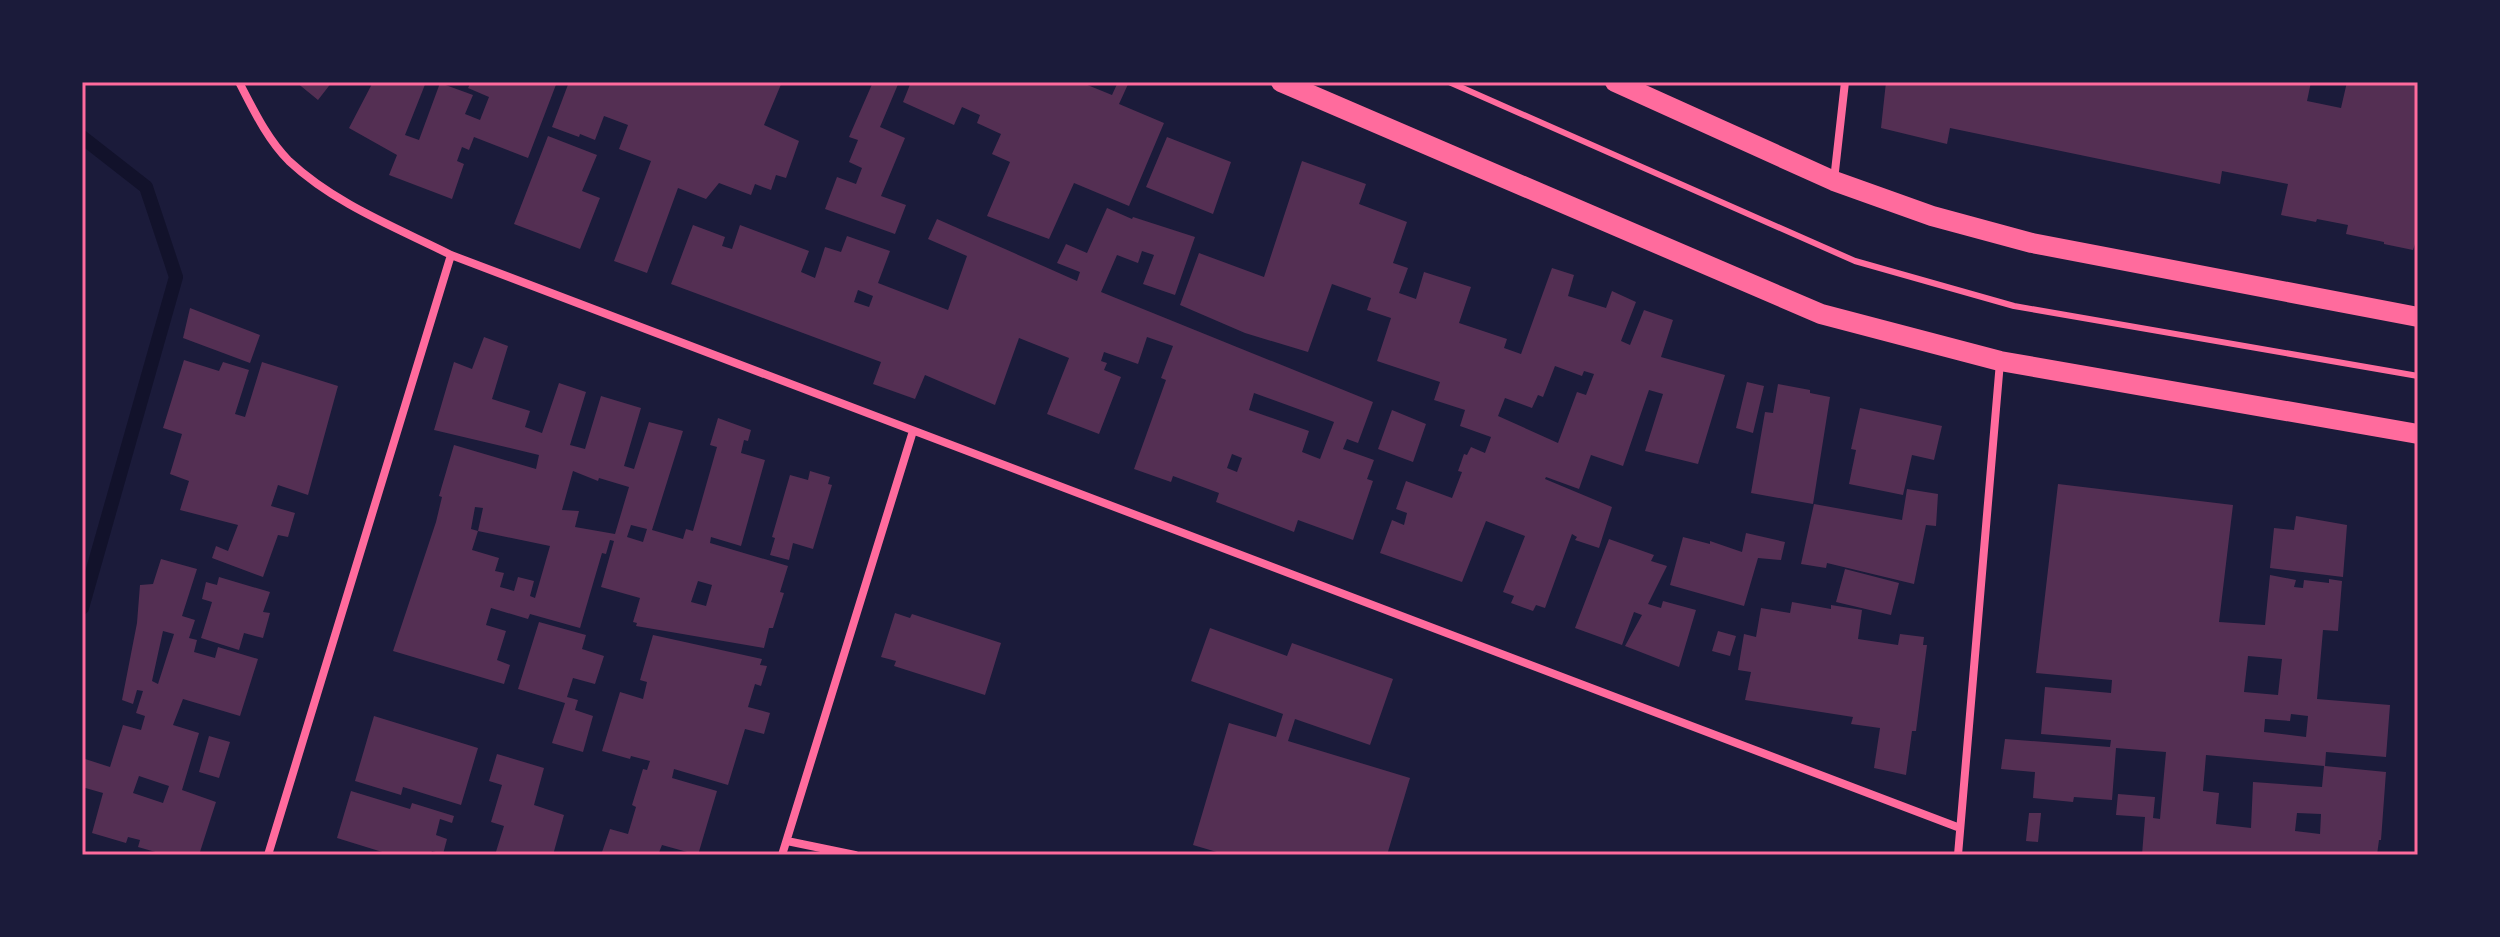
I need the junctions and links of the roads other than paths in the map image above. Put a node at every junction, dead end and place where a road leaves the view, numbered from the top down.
1 (239, 82) edge
2 (1281, 82) edge
3 (1449, 82) edge
4 (1615, 82) edge
5 (1845, 82) edge
6 (1834, 181) junction
7 (451, 255) junction
8 (2418, 317) edge
9 (2000, 361) junction
10 (2418, 376) edge
11 (913, 431) junction
12 (2418, 434) edge
13 (1960, 828) junction
14 (787, 841) junction
15 (268, 855) edge
16 (782, 855) edge
17 (855, 855) edge
18 (1958, 855) edge

1 - 7 street
2 - 9 main road
3 - 10 lane
4 - 6 main road
5 - 6 street
6 - 8 main road
7 - 11 street
7 - 15 street
9 - 12 main road
9 - 13 street
11 - 13 street
11 - 14 street
13 - 18 street
14 - 16 street
14 - 17 street

